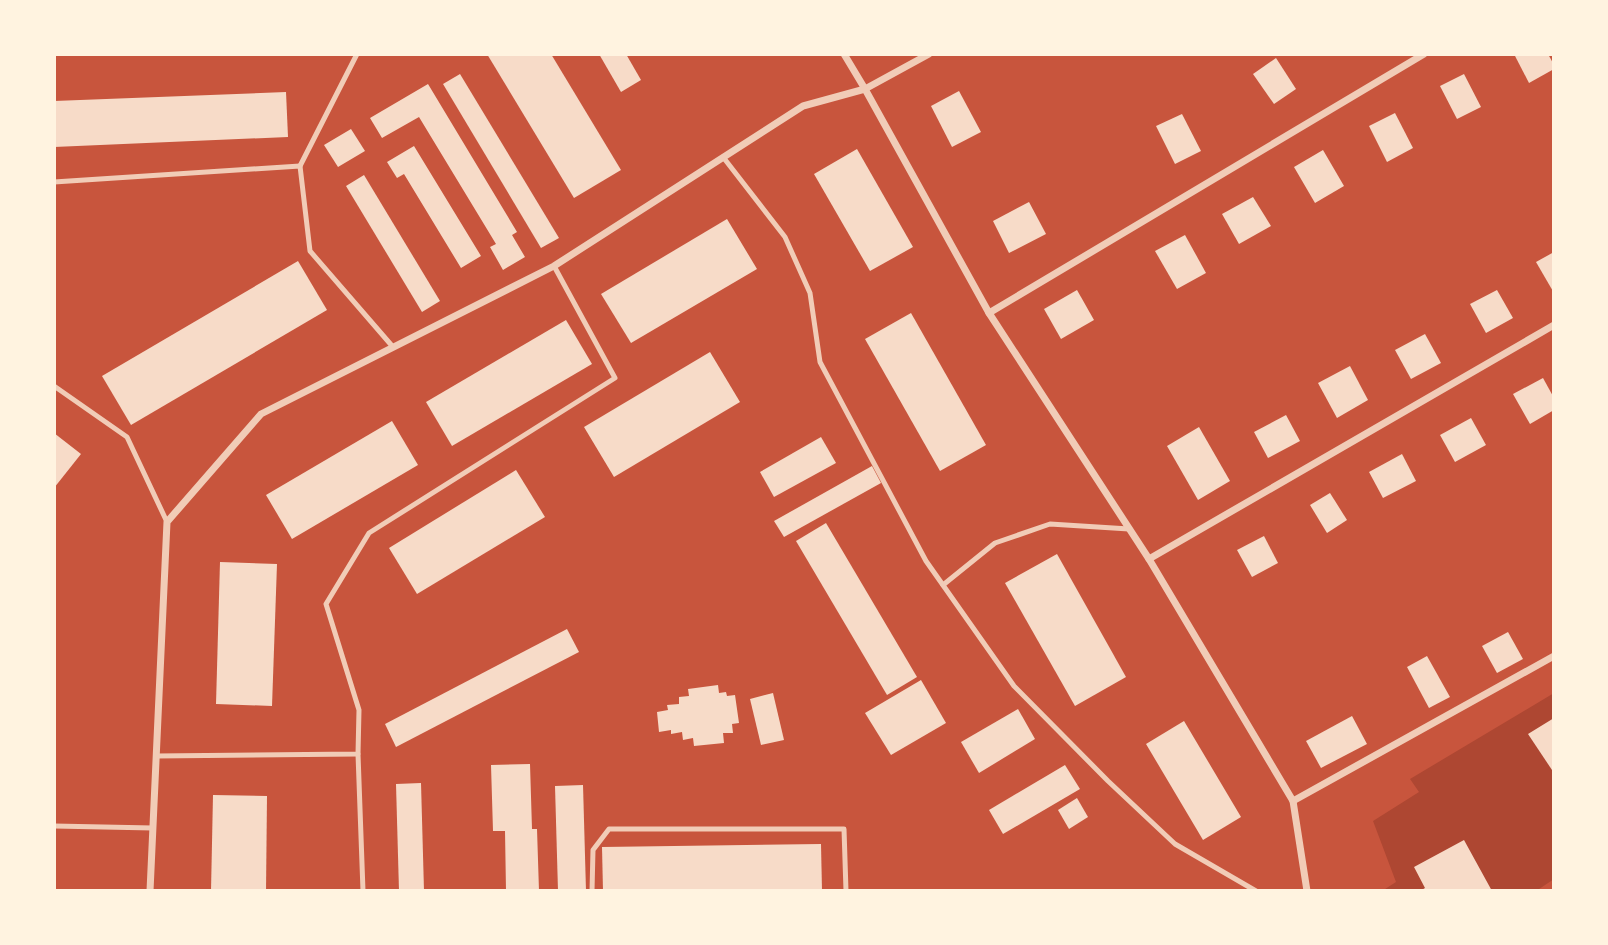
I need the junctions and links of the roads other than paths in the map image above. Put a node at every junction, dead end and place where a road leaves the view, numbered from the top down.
1 (356, 54) edge
2 (844, 54) edge
3 (929, 54) edge
4 (1424, 54) edge
5 (865, 89) junction
6 (723, 157) junction
7 (300, 166) junction
8 (54, 182) edge
9 (554, 266) junction
10 (989, 313) junction
11 (1554, 325) edge
12 (393, 347) junction
13 (54, 386) edge
14 (167, 522) junction
15 (1129, 529) junction
16 (1149, 559) junction
17 (943, 586) junction
18 (1554, 656) edge
19 (358, 754) junction
20 (156, 756) junction
21 (1293, 801) junction
22 (54, 826) edge
23 (153, 828) junction
24 (150, 891) edge
25 (363, 891) edge
26 (592, 891) edge
27 (846, 891) edge
28 (1256, 891) edge
29 (1307, 891) edge

1 - 7 lane
2 - 5 street
3 - 5 street
4 - 10 street
5 - 6 street
5 - 10 street
6 - 9 street
6 - 17 lane
7 - 8 lane
7 - 12 lane
9 - 12 street
9 - 19 lane
10 - 15 street
11 - 16 street
12 - 14 street
13 - 14 lane
14 - 20 street
15 - 16 street
15 - 17 lane
16 - 21 street
17 - 28 lane
18 - 21 street
19 - 20 lane
19 - 25 lane
20 - 23 street
21 - 29 street
22 - 23 lane
23 - 24 street
26 - 27 lane

